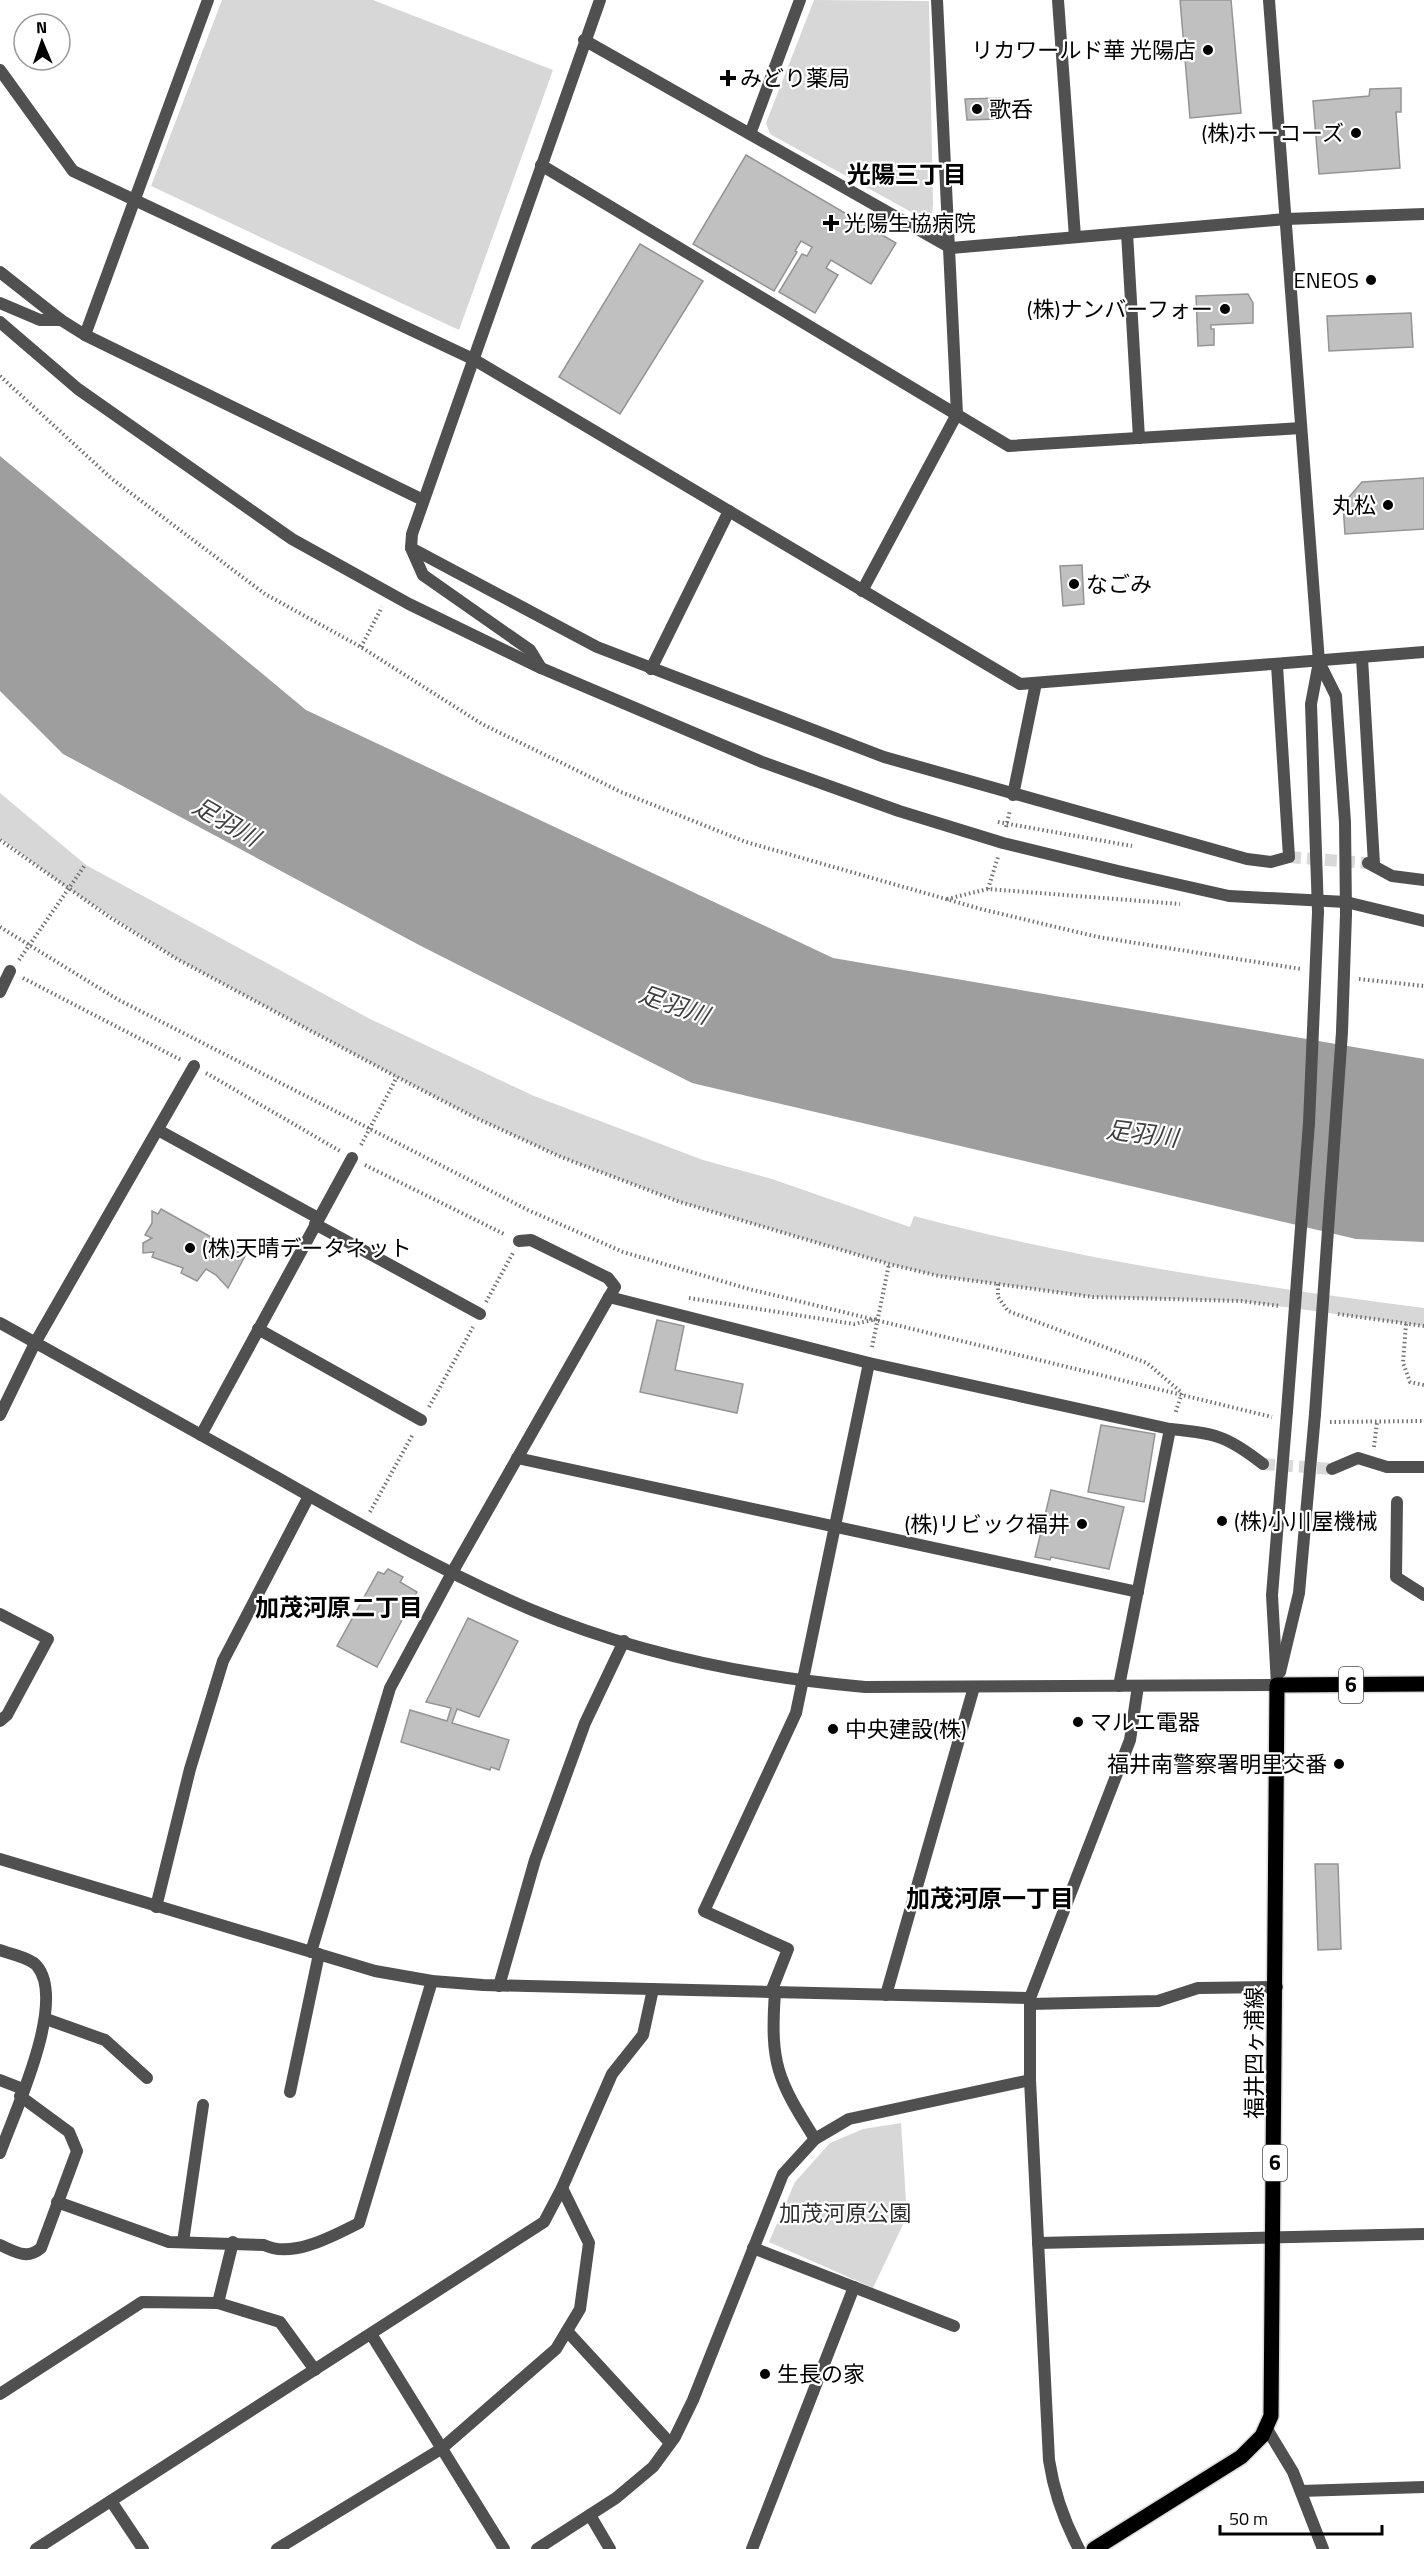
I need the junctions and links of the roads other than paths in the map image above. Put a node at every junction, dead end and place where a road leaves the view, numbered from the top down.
1 (208, 0) edge
2 (600, 0) edge
3 (800, 0) edge
4 (937, 0) edge
5 (1058, 0) edge
6 (1269, 0) edge
7 (584, 40) junction
8 (0, 70) edge
9 (750, 134) junction
10 (541, 165) junction
11 (133, 199) junction
12 (1424, 214) edge
13 (1286, 219) junction
14 (1127, 233) junction
15 (1075, 237) junction
16 (951, 248) junction
17 (0, 272) edge
18 (0, 303) edge
19 (61, 320) junction
20 (0, 322) edge
21 (85, 335) junction
22 (473, 359) junction
23 (957, 414) junction
24 (1301, 428) junction
25 (1139, 438) junction
26 (423, 500) junction
27 (729, 512) junction
28 (411, 548) junction
29 (862, 591) junction
30 (1424, 652) edge
31 (1362, 658) junction
32 (1319, 662) junction
33 (1277, 665) junction
34 (541, 668) junction
35 (651, 669) junction
36 (1036, 683) junction
37 (1013, 795) junction
38 (1424, 880) edge
39 (1318, 907) junction
40 (1346, 908) junction
41 (1424, 921) edge
42 (10, 971) road end
43 (0, 992) edge
44 (194, 1066) road end
45 (158, 1130) junction
46 (352, 1158) road end
47 (317, 1221) junction
48 (519, 1241) road end
49 (609, 1297) junction
50 (480, 1314) road end
51 (0, 1323) edge
52 (258, 1329) junction
53 (35, 1343) junction
54 (869, 1363) junction
55 (1, 1410) edge
56 (421, 1420) road end
57 (1170, 1429) junction
58 (201, 1435) junction
59 (517, 1458) junction
60 (1263, 1464) tunnel mouth
61 (1424, 1467) edge
62 (1332, 1469) tunnel mouth
63 (309, 1496) junction
64 (1397, 1503) dead end
65 (835, 1526) junction
66 (453, 1571) junction
67 (1138, 1592) junction
68 (1424, 1595) edge
69 (0, 1614) edge
70 (624, 1641) junction
71 (803, 1681) junction
72 (1424, 1684) edge
73 (1277, 1685) junction
74 (1119, 1686) junction
75 (1138, 1686) junction
76 (974, 1687) junction
77 (0, 1721) edge
78 (0, 1859) edge
79 (156, 1907) junction
80 (0, 1950) edge
81 (315, 1953) junction
82 (432, 1982) junction
83 (499, 1986) junction
84 (1277, 1987) junction
85 (653, 1989) junction
86 (773, 1992) junction
87 (886, 1995) junction
88 (1030, 2001) junction
89 (46, 2019) junction
90 (147, 2078) dead end
91 (0, 2079) edge
92 (1030, 2080) junction
93 (22, 2092) junction
94 (290, 2092) dead end
95 (203, 2105) dead end
96 (815, 2139) junction
97 (0, 2153) edge
98 (562, 2188) junction
99 (57, 2202) junction
100 (1424, 2234) edge
101 (1274, 2239) junction
102 (183, 2242) junction
103 (232, 2242) junction
104 (1038, 2243) junction
105 (0, 2245) edge
106 (753, 2248) junction
107 (854, 2287) junction
108 (218, 2303) junction
109 (954, 2326) dead end
110 (567, 2331) junction
111 (371, 2334) junction
112 (315, 2370) junction
113 (0, 2394) edge
114 (1267, 2429) junction
115 (670, 2443) junction
116 (441, 2449) junction
117 (1424, 2487) edge
118 (1301, 2491) junction
119 (111, 2501) junction
120 (590, 2515) junction
121 (36, 2549) edge
122 (142, 2549) edge
123 (278, 2549) edge
124 (504, 2549) edge
125 (537, 2549) edge
126 (610, 2549) edge
127 (752, 2549) edge
128 (1079, 2549) edge
129 (1094, 2549) edge
130 (1323, 2549) edge

1 - 11 street
2 - 7 street
3 - 9 street
4 - 16 street
5 - 15 street
6 - 13 street
7 - 9 street
7 - 10 street
8 - 11 street
9 - 16 street
10 - 22 street
10 - 23 street
11 - 21 street
11 - 22 street
12 - 13 street
13 - 14 street
13 - 24 street
14 - 15 street
14 - 25 street
15 - 16 street
16 - 23 street
17 - 19 street
18 - 19 street
19 - 21 street
20 - 34 street
21 - 26 street
22 - 26 street
22 - 27 street
23 - 25 street
23 - 29 street
24 - 25 street
24 - 32 street
26 - 28 street
27 - 29 street
27 - 35 street
28 - 34 street
28 - 35 street
29 - 36 street
30 - 31 street
31 - 32 street
31 - 38 street
32 - 33 street
32 - 39 street
32 - 40 street
33 - 36 street
33 - 37 street
34 - 39 street
35 - 37 street
36 - 37 street
39 - 40 street
39 - 73 street, bridge
40 - 41 street
40 - 73 street, bridge
42 - 43 street
44 - 45 street
45 - 47 street
45 - 53 street
46 - 47 street
47 - 50 street
47 - 52 street
48 - 49 street
49 - 54 street
49 - 59 street
51 - 53 street
52 - 56 street
52 - 58 street
53 - 55 street
53 - 58 street
54 - 57 street
54 - 65 street
57 - 60 street
57 - 67 street
58 - 63 street
59 - 65 street
59 - 66 street
61 - 62 street
63 - 66 street
63 - 79 street
64 - 68 street
65 - 67 street
65 - 71 street
66 - 70 street
66 - 81 street
67 - 74 street
69 - 77 street
70 - 71 street
70 - 83 street
71 - 76 street
71 - 86 street
72 - 73 main road, 6
73 - 75 street
73 - 84 main road, 福井四ヶ浦線 / 6
74 - 75 street
74 - 76 street
75 - 88 street
76 - 87 street
78 - 79 street
79 - 81 street
80 - 89 street
81 - 82 street
81 - 94 street
82 - 83 street
82 - 103 street
83 - 85 street
84 - 88 street
84 - 101 main road, 福井四ヶ浦線 / 6
85 - 86 street
85 - 98 street
86 - 87 street
86 - 96 street
87 - 88 street
88 - 92 street
89 - 90 street
89 - 93 street
91 - 93 street
92 - 96 street
92 - 104 street
93 - 97 street
93 - 99 street
95 - 102 street
96 - 106 street
98 - 110 street
98 - 111 street
99 - 102 street
99 - 105 street
100 - 101 street
101 - 104 street
101 - 114 main road, 福井四ヶ浦線 / 6
102 - 103 street
103 - 108 street
104 - 128 street
106 - 107 street
106 - 115 street
107 - 109 street
107 - 127 street
108 - 112 street
108 - 113 street
110 - 115 street
110 - 116 street
111 - 112 street
111 - 116 street
112 - 119 street
114 - 118 street
114 - 129 main road
115 - 120 street
116 - 123 street
116 - 124 street
117 - 118 street
118 - 130 street
119 - 121 street
119 - 122 street
120 - 125 street
120 - 126 street

